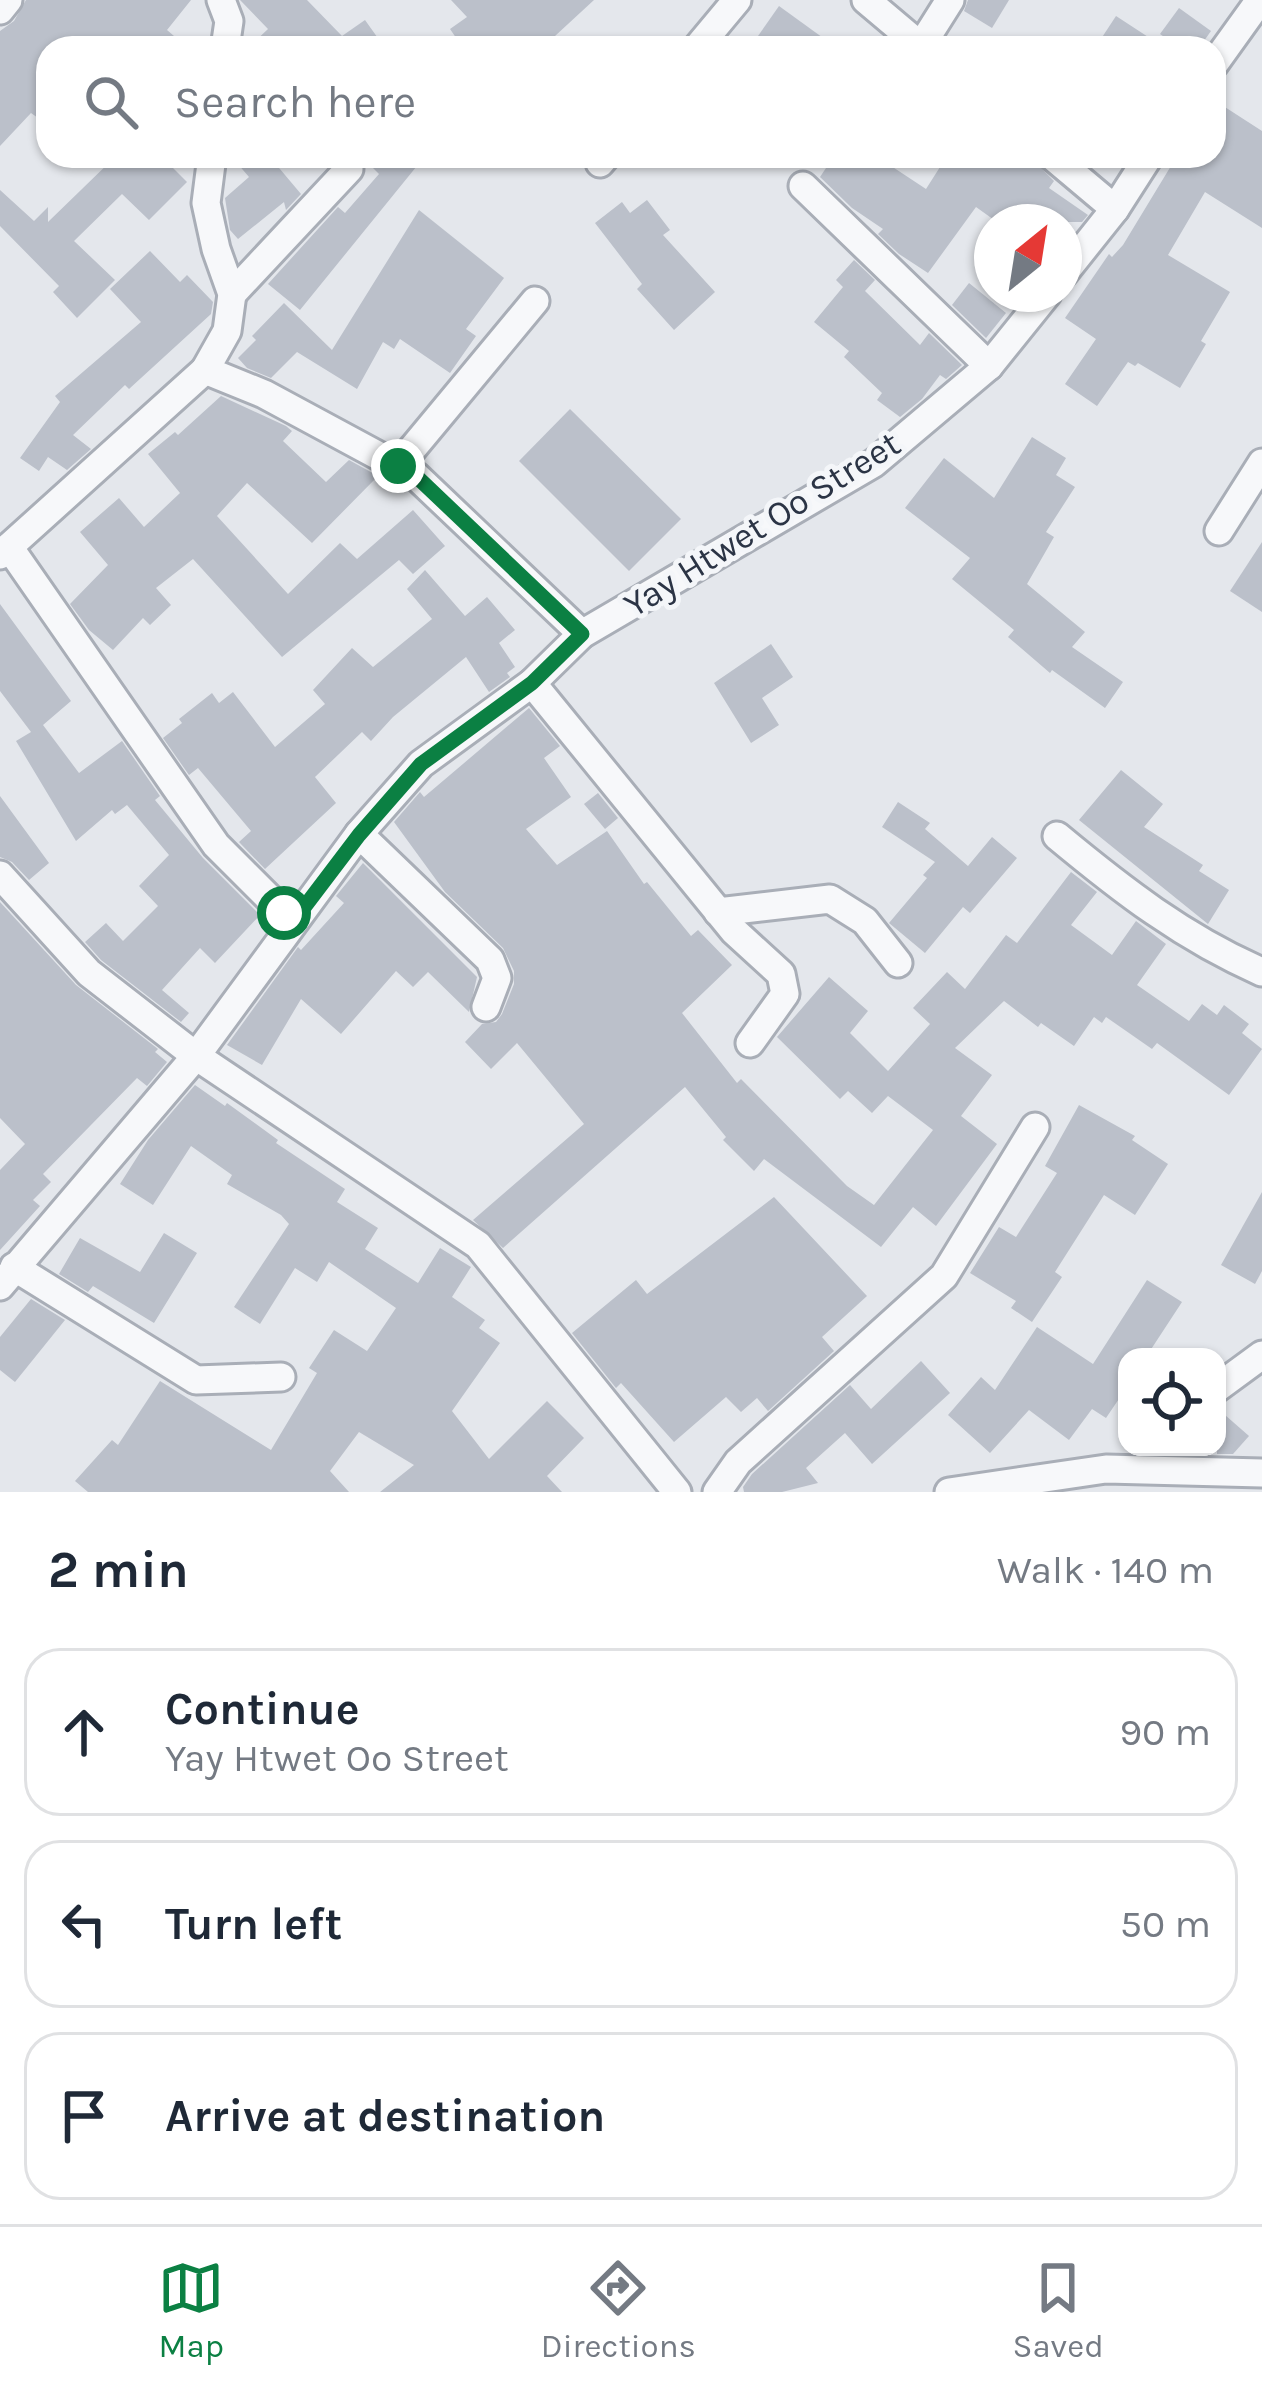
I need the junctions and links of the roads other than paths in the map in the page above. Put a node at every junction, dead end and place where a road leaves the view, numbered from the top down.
1 (8, 0) edge
2 (221, 0) edge
3 (737, 0) edge
4 (866, 0) edge
5 (950, 0) edge
6 (1260, 3) edge
7 (0, 10) edge
8 (227, 36) edge
9 (707, 36) edge
10 (909, 36) edge
11 (929, 36) edge
12 (1226, 48) edge
13 (210, 168) edge
14 (1066, 168) edge
15 (1141, 168) edge
16 (349, 169) dead end
17 (803, 187) dead end
18 (1115, 209) junction
19 (1082, 250) edge
20 (232, 294) junction
21 (535, 301) dead end
22 (1032, 312) edge
23 (989, 366) junction
24 (205, 370) junction
25 (1262, 463) edge
26 (398, 466) junction
27 (1219, 531) dead end
28 (4, 551) edge
29 (582, 634) junction
30 (532, 683) junction
31 (359, 835) junction
32 (1057, 836) dead end
33 (0, 875) edge
34 (718, 912) junction
35 (293, 922) junction
36 (898, 962) dead end
37 (1262, 972) edge
38 (485, 1007) dead end
39 (750, 1043) dead end
40 (196, 1056) junction
41 (1035, 1127) dead end
42 (7, 1276) edge
43 (1262, 1355) edge
44 (281, 1377) dead end
45 (1226, 1381) edge
46 (1124, 1456) edge
47 (1106, 1469) junction
48 (1262, 1473) edge
49 (676, 1492) edge
50 (717, 1492) edge
51 (949, 1492) edge

1 - 7 street
2 - 8 street
3 - 9 street
4 - 10 street
5 - 11 street
6 - 12 street
13 - 20 street
14 - 18 street
15 - 18 street
16 - 20 street
17 - 23 street
18 - 19 street
20 - 24 street
21 - 26 street
22 - 23 street, Yay Htwet Oo Street
23 - 29 street, Yay Htwet Oo Street
24 - 26 street
24 - 28 street
25 - 27 street
26 - 29 street
28 - 35 street
29 - 30 street, Yay Htwet Oo Street
30 - 31 street, Yay Htwet Oo Street
30 - 34 street
31 - 35 street, Yay Htwet Oo Street
31 - 38 street
32 - 37 street
33 - 40 street
34 - 36 street
34 - 39 street
35 - 40 street, Yay Htwet Oo Street
40 - 42 street, Yay Htwet Oo Street
40 - 49 street
41 - 50 street
42 - 44 street
43 - 45 street
46 - 47 street
47 - 48 street
47 - 51 street

